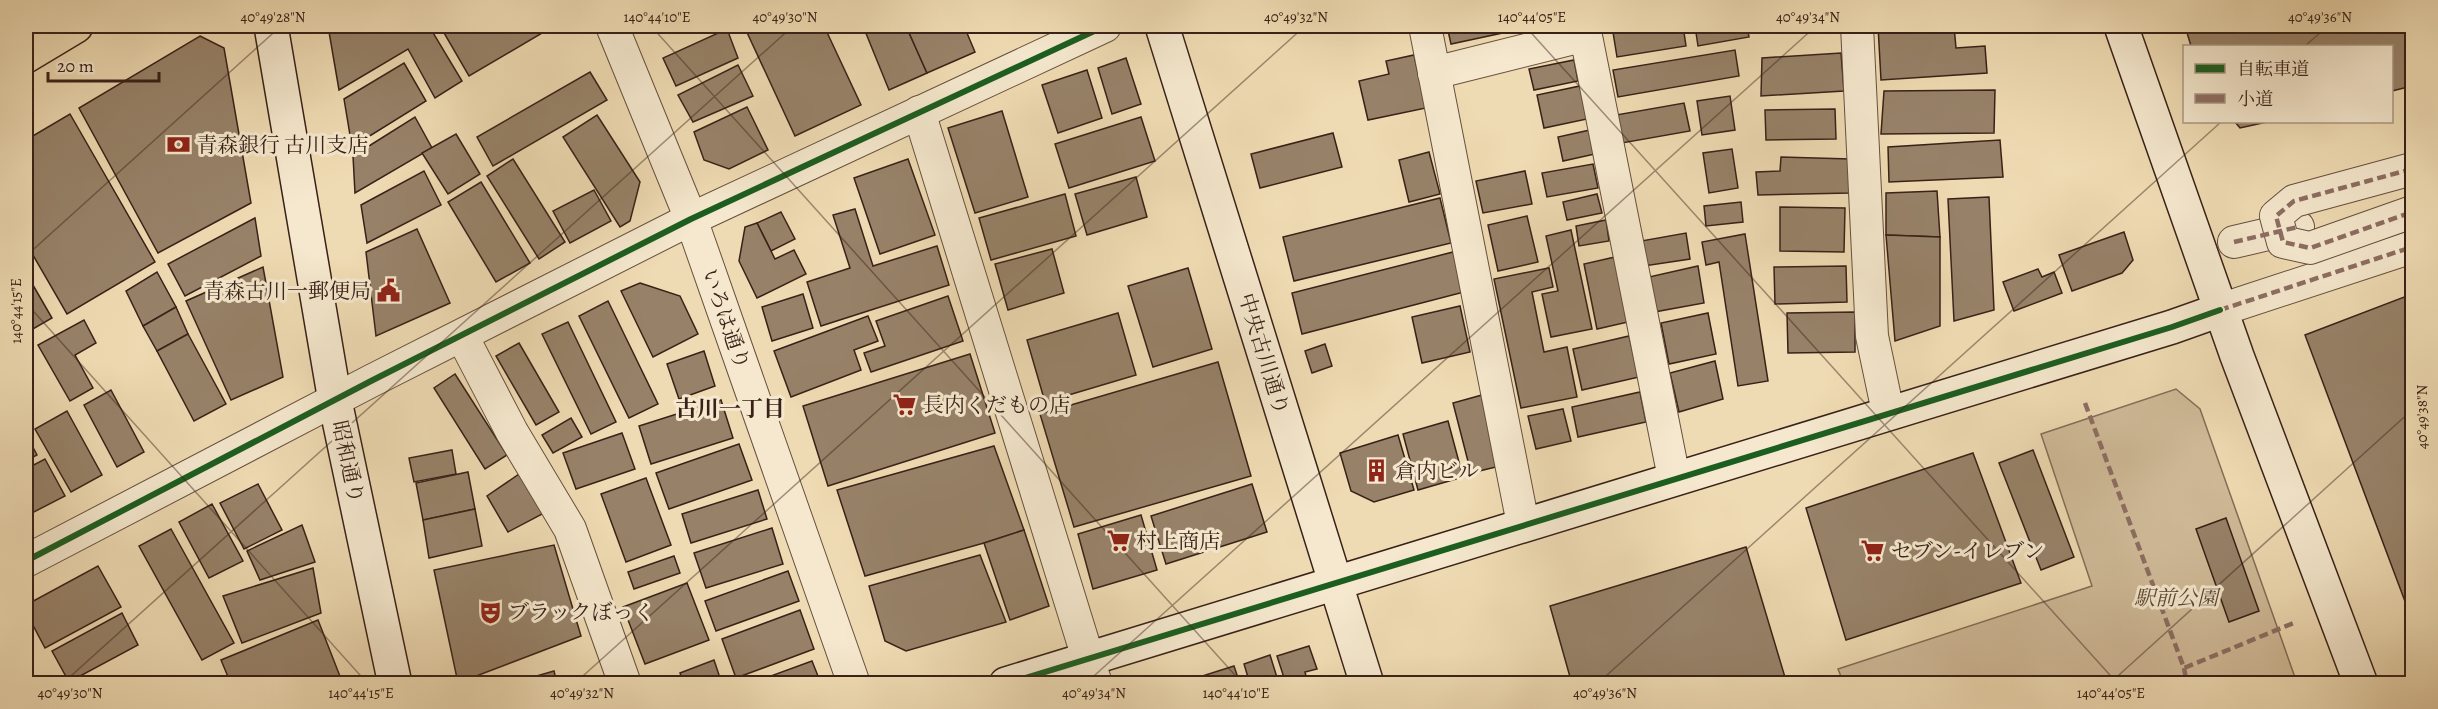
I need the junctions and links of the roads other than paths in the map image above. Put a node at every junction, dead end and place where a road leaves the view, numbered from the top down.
1 (76, 26) edge
2 (271, 26) edge
3 (612, 26) edge
4 (1105, 26) edge
5 (1162, 26) edge
6 (1425, 26) edge
7 (1857, 26) edge
8 (2121, 26) edge
9 (1585, 30) edge
10 (26, 56) edge
11 (1434, 73) junction
12 (919, 112) junction
13 (2412, 169) edge
14 (2412, 212) edge
15 (691, 219) junction
16 (2298, 227) dead end
17 (2234, 242) dead end
18 (2412, 247) edge
19 (2220, 310) junction
20 (462, 336) junction
21 (335, 401) junction
22 (1888, 412) junction
23 (1674, 478) junction
24 (1522, 525) junction
25 (26, 561) edge
26 (1335, 582) junction
27 (1092, 671) edge
28 (395, 684) edge
29 (625, 684) edge
30 (854, 684) edge
31 (1006, 684) edge
32 (1367, 684) edge
33 (2361, 684) edge

1 - 10 highway
2 - 21 street, 昭和通り
3 - 15 street, いろは通り
4 - 12 street
5 - 26 street, 中央古川通り
6 - 11 street
7 - 22 street
8 - 19 street
9 - 11 street
9 - 23 street
11 - 24 street
12 - 15 street
12 - 27 street
13 - 14 street, bridge
15 - 20 street
15 - 30 street, いろは通り
16 - 17 street
18 - 19 street
19 - 22 street
19 - 33 street
20 - 21 street
20 - 29 street
21 - 25 street
21 - 28 street, 昭和通り
22 - 23 street
23 - 24 street
24 - 26 street
26 - 27 street
26 - 32 street, 中央古川通り
27 - 31 street

